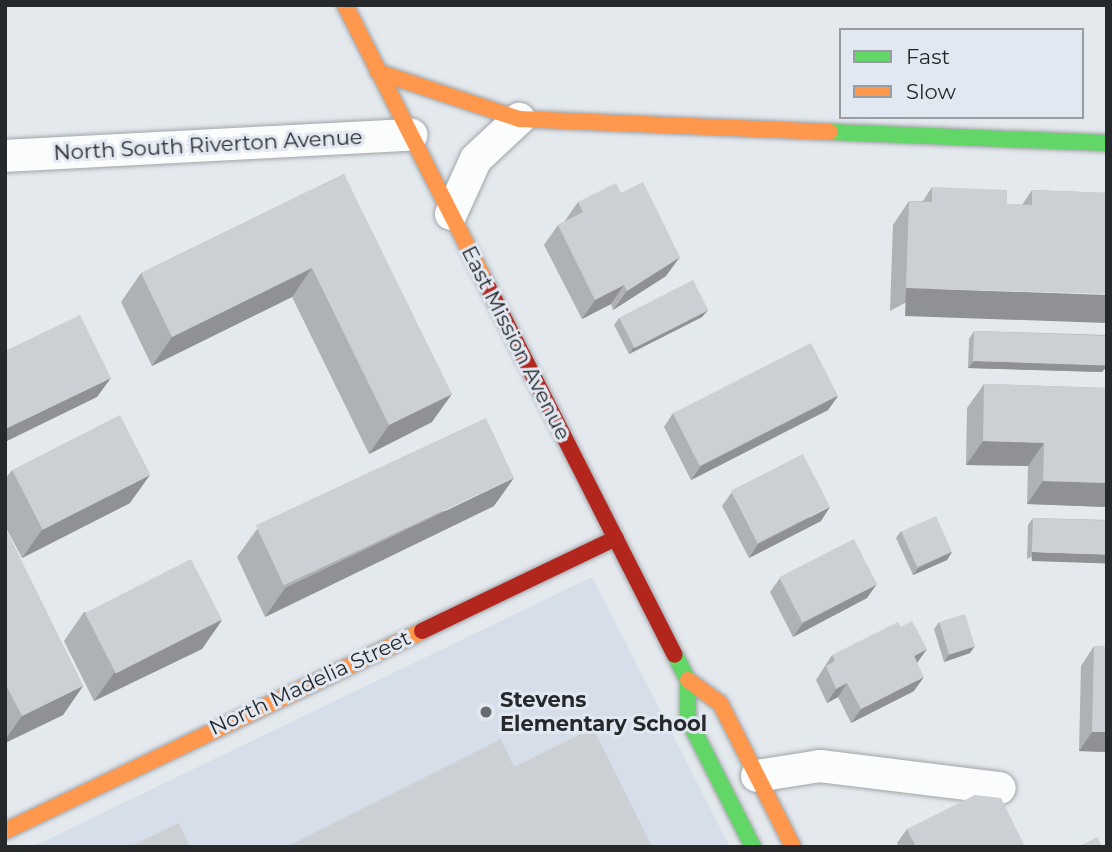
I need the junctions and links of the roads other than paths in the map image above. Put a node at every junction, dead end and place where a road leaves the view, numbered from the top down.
1 (345, 5) edge
2 (375, 65) junction
3 (519, 119) junction
4 (411, 135) junction
5 (1107, 143) edge
6 (5, 156) edge
7 (451, 214) junction
8 (616, 538) junction
9 (688, 680) junction
10 (757, 776) junction
11 (1000, 788) dead end
12 (5, 831) edge
13 (753, 847) edge
14 (793, 847) edge

1 - 2 street, East Mission Avenue
2 - 3 street
2 - 4 street, East Mission Avenue
3 - 5 street
3 - 7 street
4 - 6 street, North South Riverton Avenue
4 - 7 street, East Mission Avenue
7 - 8 street, East Mission Avenue
8 - 9 street, East Mission Avenue
8 - 12 street, North Madelia Street
9 - 10 street, East Mission Avenue
9 - 13 street, East Mission Avenue
10 - 11 street
10 - 14 street, East Mission Avenue

